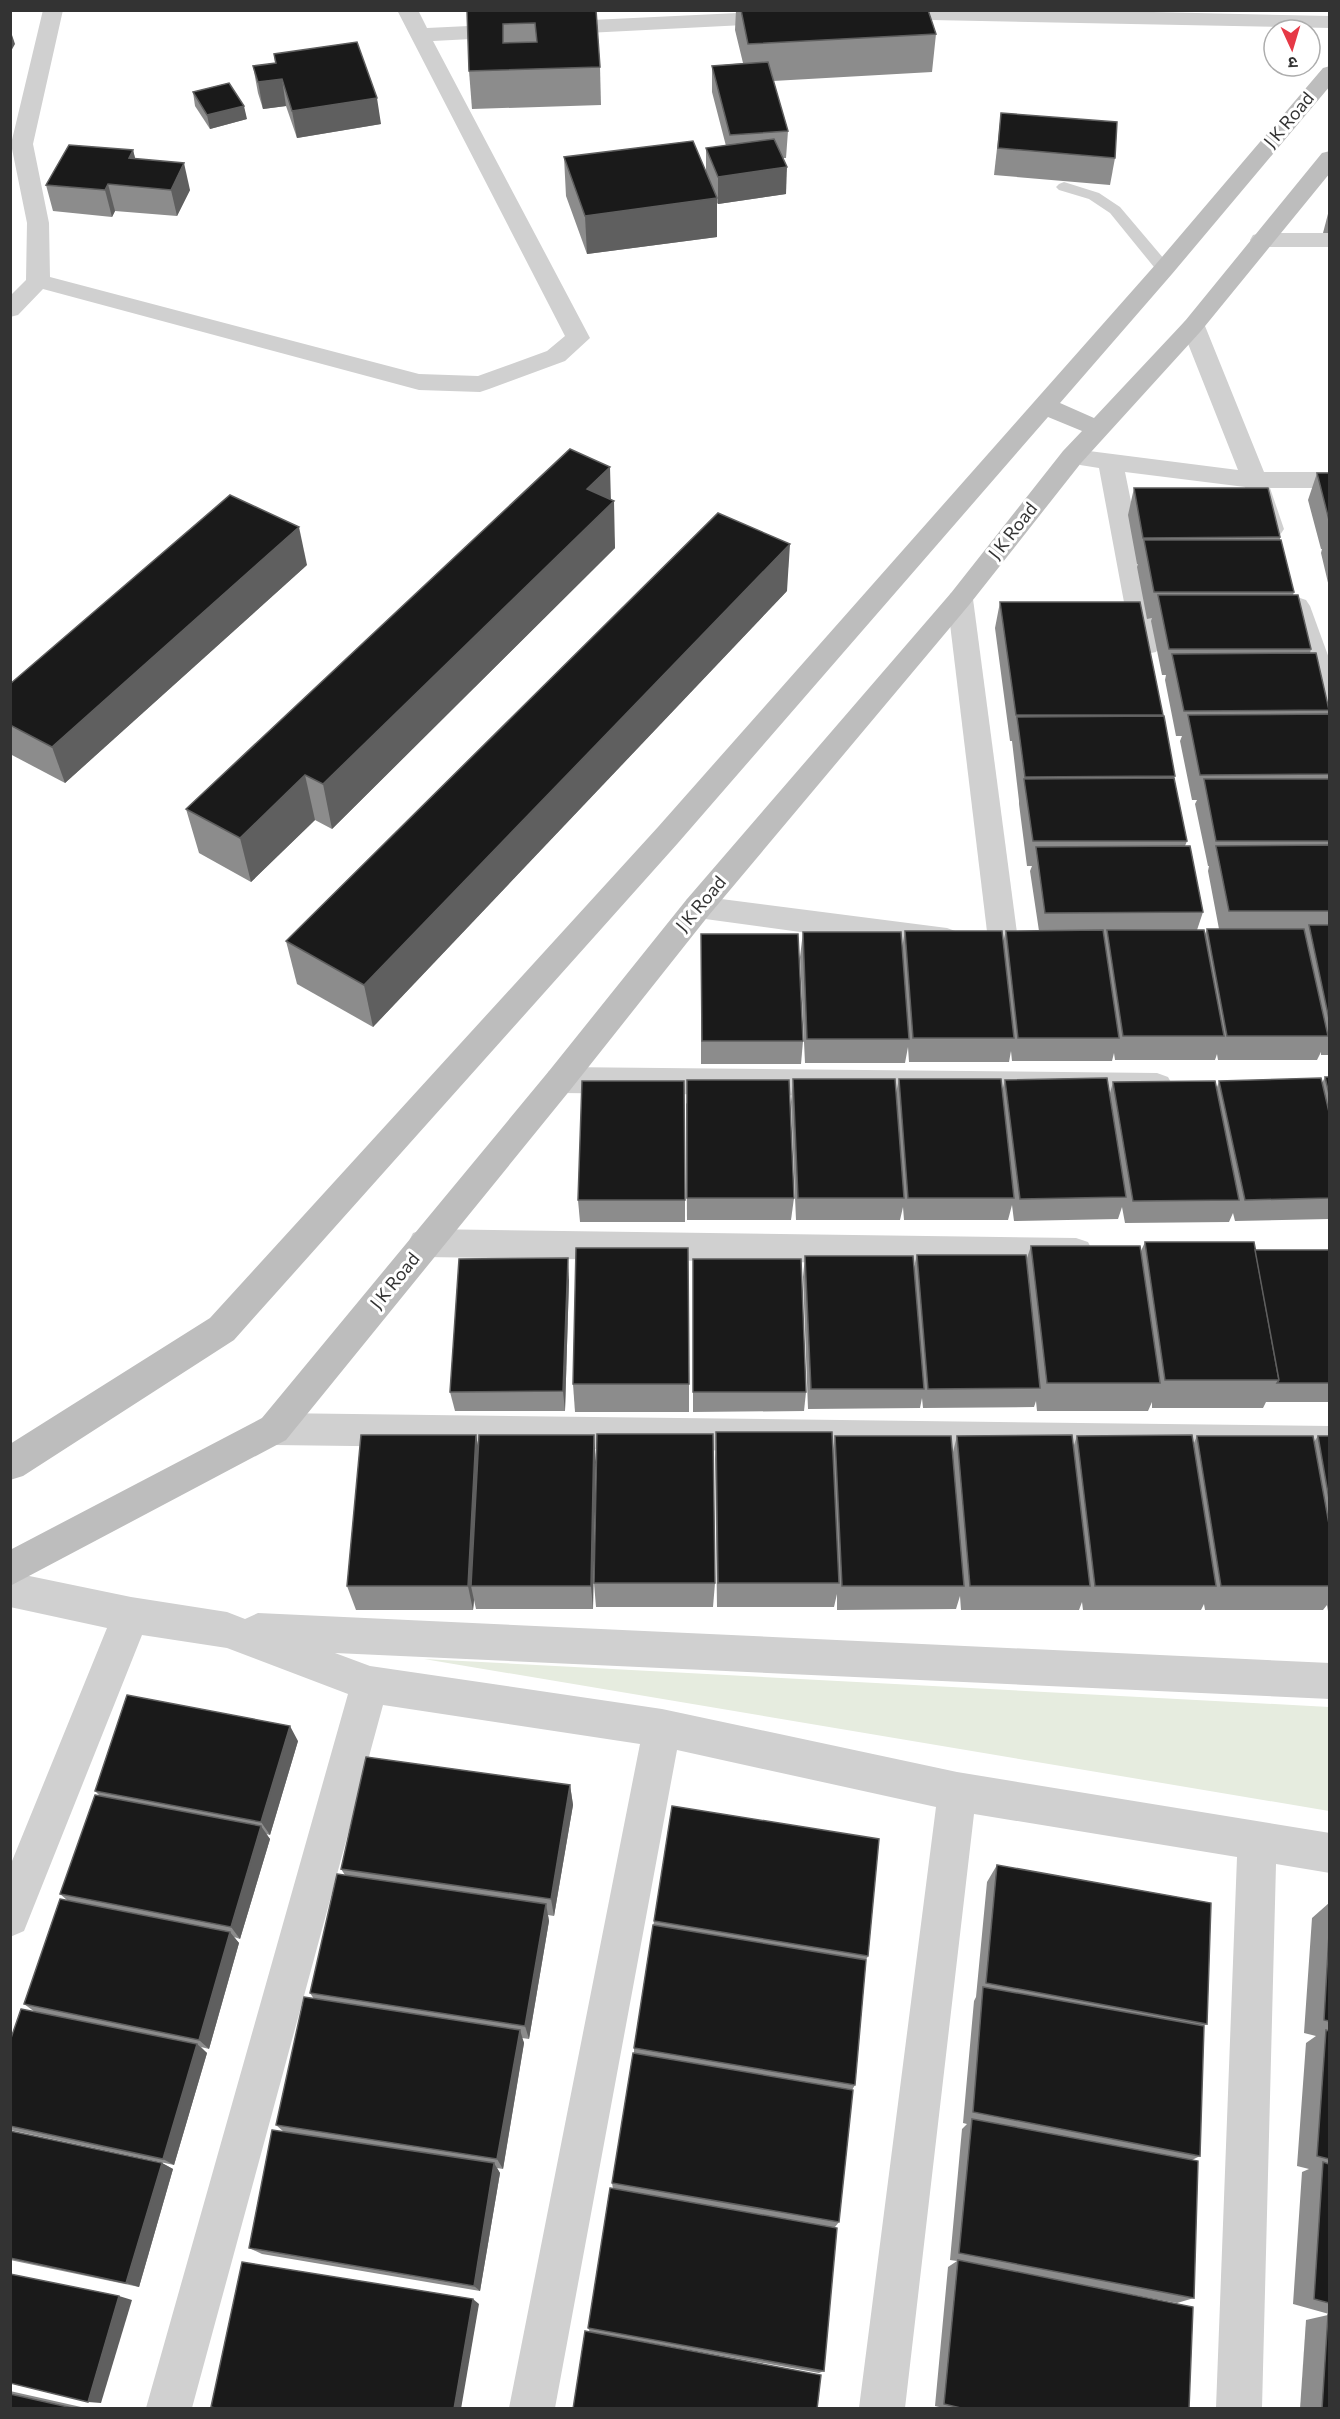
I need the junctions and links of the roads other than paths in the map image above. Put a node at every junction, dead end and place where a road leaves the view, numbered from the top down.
1 (53, 10) edge
2 (407, 10) edge
3 (868, 13) edge
4 (1078, 14) edge
5 (797, 16) edge
6 (1329, 22) edge
7 (420, 35) junction
8 (1329, 72) edge
9 (1329, 158) edge
10 (1064, 187) dead end
11 (1261, 240) junction
12 (1329, 240) edge
13 (1164, 269) junction
14 (38, 281) junction
15 (10, 310) edge
16 (1193, 326) junction
17 (1044, 406) junction
18 (1098, 429) junction
19 (1072, 457) junction
20 (1110, 462) junction
21 (1255, 480) junction
22 (1329, 480) edge
23 (1277, 547) edge
24 (1288, 580) edge
25 (960, 599) junction
26 (1150, 669) edge
27 (1329, 702) edge
28 (698, 907) junction
29 (560, 1080) junction
30 (1188, 1086) edge
31 (425, 1243) junction
32 (1103, 1252) edge
33 (274, 1429) junction
34 (1329, 1442) edge
35 (10, 1464) edge
36 (10, 1569) edge
37 (10, 1589) edge
38 (131, 1615) junction
39 (227, 1630) junction
40 (1329, 1682) edge
41 (370, 1684) junction
42 (662, 1728) junction
43 (957, 1792) junction
44 (1257, 1840) junction
45 (1329, 1853) edge
46 (10, 1917) edge
47 (169, 2409) edge
48 (532, 2409) edge
49 (882, 2409) edge
50 (1239, 2409) edge

1 - 14 street
2 - 7 street
3 - 4 street
4 - 6 street
5 - 7 street
7 - 14 street
8 - 13 main road, J K Road
9 - 11 main road, J K Road
10 - 13 lane
11 - 12 street
11 - 16 main road, J K Road
13 - 17 main road, J K Road
14 - 15 street
16 - 18 main road, J K Road
16 - 21 street
17 - 18 main road
17 - 35 main road, J K Road
18 - 19 main road, J K Road
19 - 20 street
19 - 25 main road, J K Road
20 - 21 street
20 - 26 street
21 - 22 street
21 - 23 street
24 - 27 street
25 - 28 main road, J K Road
25 - 28 street
28 - 29 main road, J K Road
29 - 30 street
29 - 31 main road, J K Road
31 - 32 street
31 - 33 main road, J K Road
33 - 34 street
33 - 36 main road, J K Road
37 - 38 street
38 - 39 street
38 - 46 street
39 - 40 street
39 - 41 street
41 - 42 street
41 - 47 street
42 - 43 street
42 - 48 street
43 - 44 street
43 - 49 street
44 - 45 street
44 - 50 street

